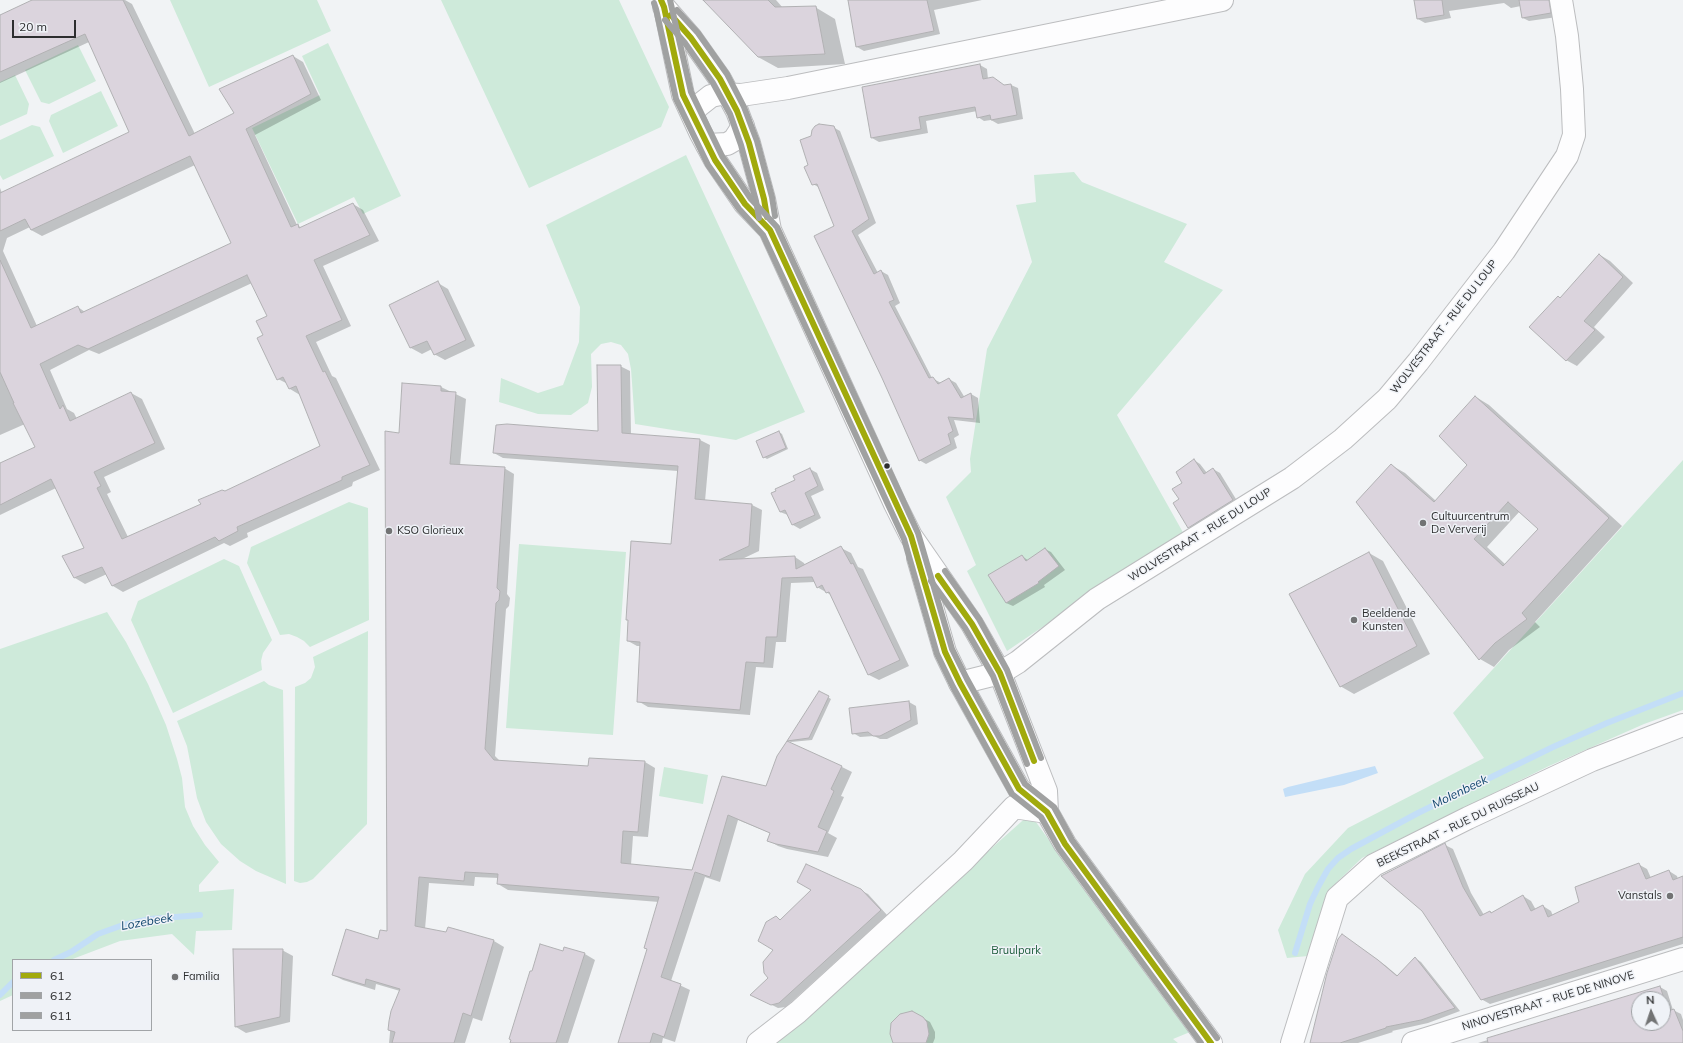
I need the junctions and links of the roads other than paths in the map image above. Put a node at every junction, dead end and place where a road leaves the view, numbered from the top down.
1 (1222, 0) edge
2 (1561, 0) edge
3 (663, 3) edge
4 (728, 94) junction
5 (693, 115) junction
6 (743, 126) junction
7 (707, 145) junction
8 (770, 230) junction
9 (911, 536) junction
10 (1000, 673) junction
11 (960, 683) junction
12 (1683, 725) edge
13 (1047, 812) junction
14 (1683, 959) edge
15 (758, 1043) edge
16 (1211, 1043) edge
17 (1292, 1043) edge
18 (1413, 1043) edge

1 - 4 street
2 - 10 street, WOLVESTRAAT - RUE DU LOUP
3 - 4 street
3 - 5 street
4 - 5 street
4 - 6 street
5 - 7 street
6 - 7 street
6 - 8 street
7 - 8 street
8 - 9 street
9 - 10 street
9 - 11 street
10 - 11 street, WOLVESTRAAT - RUE DU LOUP
10 - 13 street
11 - 13 street
12 - 17 street, BEEKSTRAAT - RUE DU RUISSEAU
13 - 15 street
13 - 16 street
14 - 18 street, NINOVESTRAAT - RUE DE NINOVE

